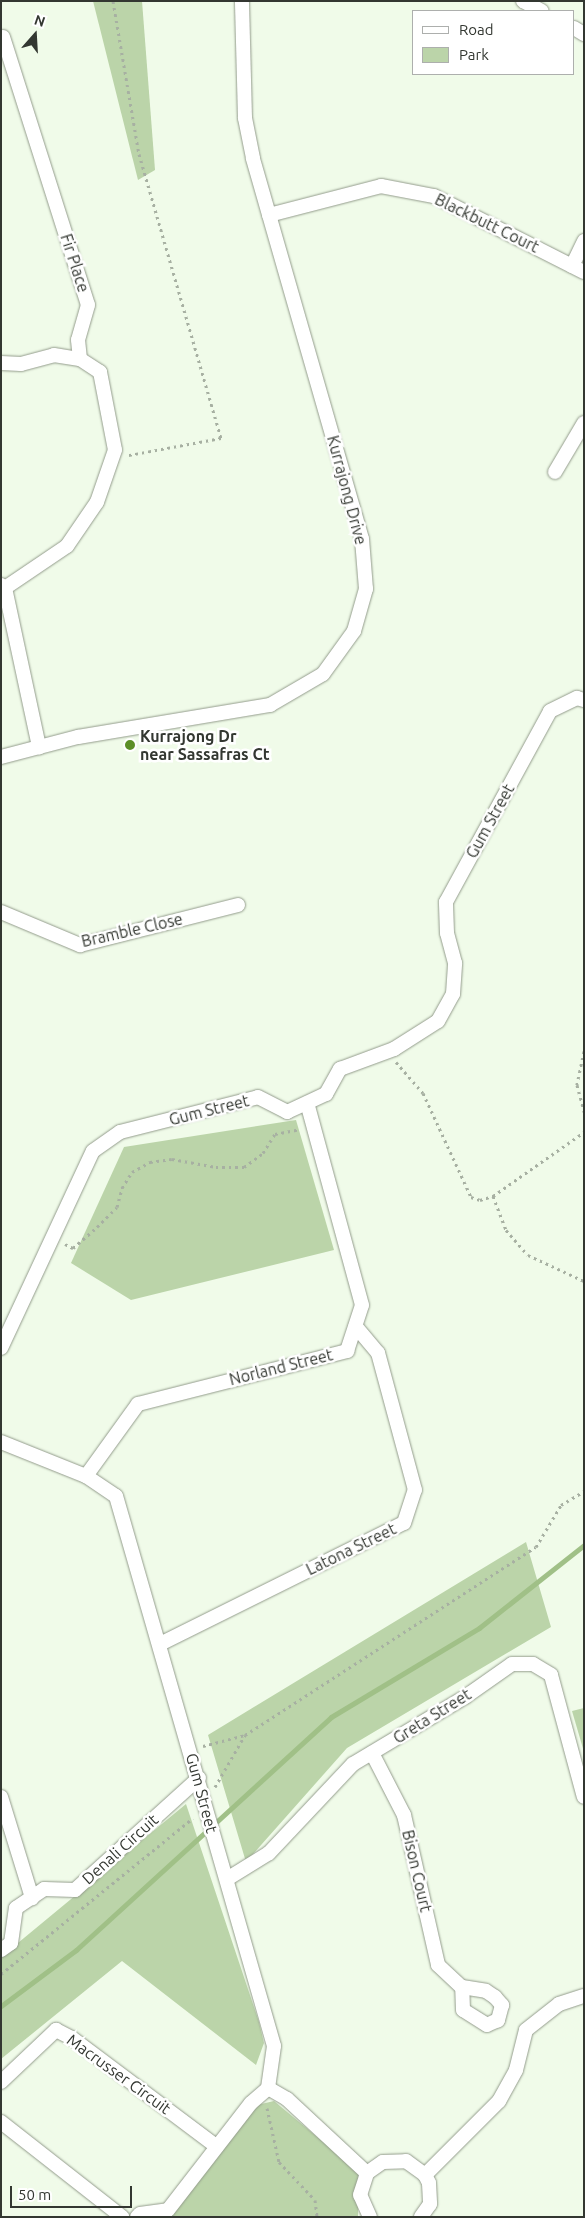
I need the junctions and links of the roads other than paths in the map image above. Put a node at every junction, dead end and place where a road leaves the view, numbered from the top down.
1 (242, 1) edge
2 (523, 1) edge
3 (540, 10) edge
4 (3, 36) dead end
5 (270, 215) junction
6 (584, 241) edge
7 (578, 269) edge
8 (80, 359) junction
9 (1, 364) edge
10 (584, 423) edge
11 (555, 472) dead end
12 (3, 586) edge
13 (584, 700) edge
14 (39, 747) junction
15 (1, 757) edge
16 (238, 905) dead end
17 (1, 912) edge
18 (307, 1103) junction
19 (355, 1326) junction
20 (1, 1348) edge
21 (1, 1442) edge
22 (86, 1476) junction
23 (160, 1644) junction
24 (372, 1753) junction
25 (199, 1778) junction
26 (1, 1797) edge
27 (584, 1797) edge
28 (227, 1879) junction
29 (32, 1898) junction
30 (1, 1950) edge
31 (462, 1987) dead end
32 (584, 1996) edge
33 (1, 2082) edge
34 (268, 2088) junction
35 (1, 2122) edge
36 (217, 2147) junction
37 (367, 2173) junction
38 (425, 2175) junction
39 (425, 2216) edge
40 (122, 2217) edge
41 (137, 2217) edge
42 (370, 2217) edge

1 - 5 street, Kurrajong Drive
2 - 3 street
4 - 8 street, Fir Place
5 - 7 street, Blackbutt Court
5 - 14 street, Kurrajong Drive
6 - 7 street
8 - 9 street
8 - 12 street
10 - 11 street
12 - 14 street
13 - 18 street, Gum Street
14 - 15 street, Kurrajong Drive
16 - 17 street, Bramble Close
18 - 19 street, Norland Street
18 - 20 street, Gum Street
19 - 22 street, Norland Street
19 - 23 street, Latona Street
21 - 22 street, Gum Street
22 - 23 street, Gum Street
23 - 25 street, Gum Street
24 - 27 street, Greta Street
24 - 28 street, Greta Street
24 - 31 street, Bison Court
25 - 28 street, Gum Street
25 - 29 street, Denali Circuit
26 - 29 street
28 - 34 street, Gum Street
29 - 30 street, Denali Circuit
32 - 38 street
33 - 36 street, Macrusser Circuit
34 - 36 street
34 - 37 street
35 - 40 street
36 - 41 street
37 - 38 street
37 - 42 street
38 - 39 street

